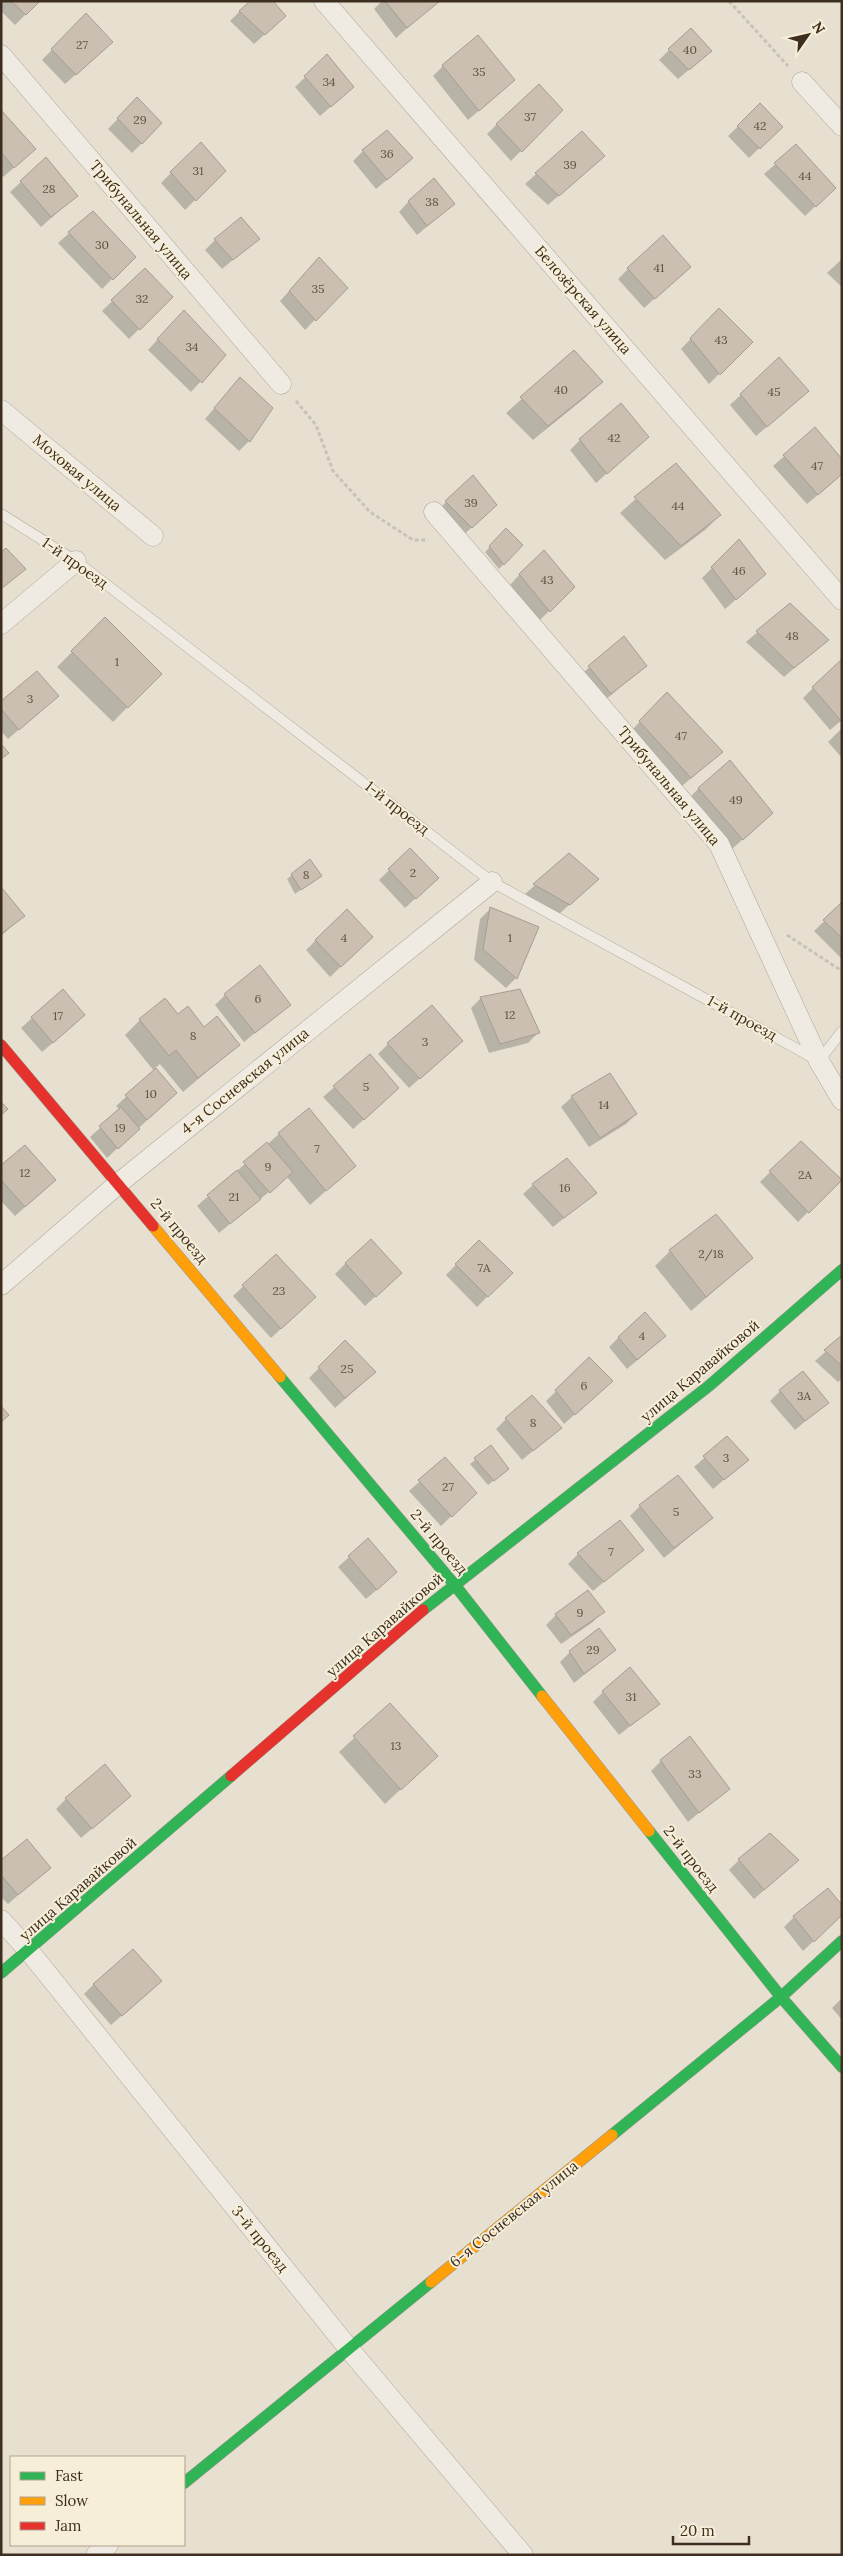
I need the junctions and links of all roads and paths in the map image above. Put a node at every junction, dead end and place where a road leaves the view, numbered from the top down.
1 (324, 1) edge
2 (729, 1) edge
3 (1, 55) edge
4 (802, 82) joint
5 (842, 126) edge
6 (280, 384) joint
7 (1, 410) edge
8 (434, 512) dead end
9 (1, 514) edge
10 (153, 536) dead end
11 (458, 541) junction
12 (76, 561) junction
13 (842, 600) edge
14 (1, 624) edge
15 (492, 882) junction
16 (782, 932) dead end
17 (842, 971) edge
18 (842, 1031) edge
19 (1, 1045) edge
20 (819, 1061) junction
21 (842, 1100) edge
22 (119, 1183) junction
23 (842, 1270) edge
24 (1, 1285) edge
25 (454, 1584) junction
26 (1, 1920) edge
27 (842, 1941) edge
28 (29, 1951) junction
29 (1, 1974) edge
30 (780, 1997) junction
31 (842, 2067) edge
32 (349, 2349) junction
33 (185, 2482) edge
34 (107, 2546) edge
35 (96, 2555) edge
36 (523, 2555) edge

1 - 13 street, Белозёрская улица
2 - 4 path
3 - 6 street, Трибунальная улица
4 - 5 street
6 - 11 path
7 - 10 street, Моховая улица
8 - 11 street, Трибунальная улица
9 - 12 lane, 1-й проезд
11 - 20 street, Трибунальная улица
12 - 14 street
12 - 15 lane, 1-й проезд
15 - 20 lane, 1-й проезд
15 - 22 street, 4-я Сосневская улица
16 - 17 path
18 - 20 lane
19 - 22 street, 2-й проезд
20 - 21 street, Трибунальная улица
22 - 24 street, 4-я Сосневская улица
22 - 25 street, 2-й проезд
23 - 25 street, улица Каравайковой
25 - 28 street, улица Каравайковой
25 - 30 street, 2-й проезд
26 - 28 street, 3-й проезд
27 - 30 street, 6-я Сосневская улица
28 - 29 street, улица Каравайковой
28 - 32 street, 3-й проезд
30 - 31 street, 2-й проезд
30 - 32 street, 6-я Сосневская улица
32 - 33 street, 6-я Сосневская улица
32 - 36 street, 3-й проезд
34 - 35 street

